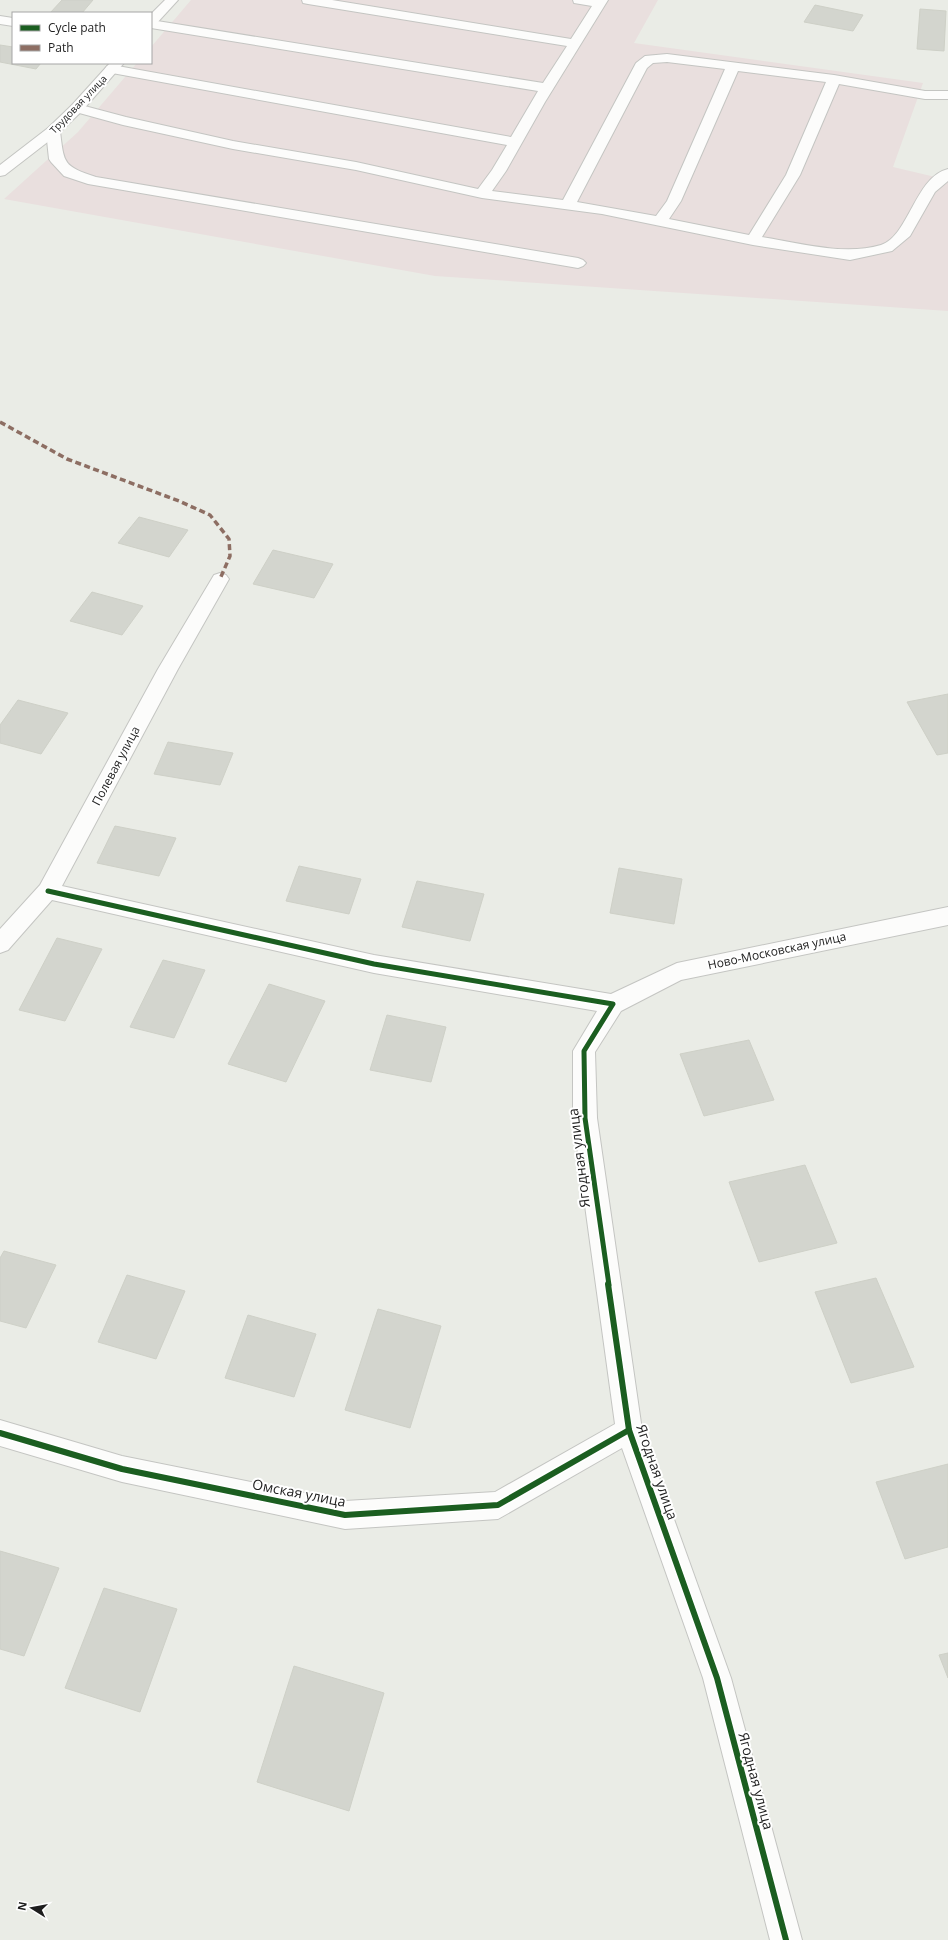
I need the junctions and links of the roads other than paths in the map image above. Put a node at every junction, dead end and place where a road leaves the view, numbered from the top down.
1 (172, 0) edge
2 (308, 0) edge
3 (579, 0) edge
4 (600, 2) edge
5 (0, 20) edge
6 (12, 22) edge
7 (152, 22) edge
8 (152, 23) edge
9 (574, 43) junction
10 (114, 66) edge
11 (733, 66) junction
12 (834, 79) junction
13 (546, 88) junction
14 (948, 95) edge
15 (77, 108) junction
16 (53, 131) junction
17 (515, 142) junction
18 (0, 172) edge
19 (948, 173) edge
20 (482, 194) junction
21 (568, 205) junction
22 (661, 220) junction
23 (753, 240) junction
24 (578, 263) dead end
25 (220, 579) dead end
26 (48, 891) junction
27 (948, 916) edge
28 (0, 944) edge
29 (612, 1004) junction
30 (629, 1430) junction
31 (0, 1433) edge
32 (786, 1940) edge

1 - 7 street
2 - 9 street
3 - 4 street
4 - 9 street
5 - 6 street
8 - 13 street
9 - 13 street
10 - 15 street, Трудовая улица
10 - 17 street
11 - 12 street
11 - 21 street
11 - 22 street
12 - 14 street
12 - 23 street
13 - 17 street
15 - 16 street, Трудовая улица
15 - 20 street
16 - 18 street, Трудовая улица
16 - 24 street
17 - 20 street
19 - 23 street
20 - 21 street
21 - 22 street
22 - 23 street
25 - 26 street, Полевая улица
26 - 28 street, Полевая улица
26 - 29 street
27 - 29 street, Ново-Московская улица
29 - 30 street, Ягодная улица
30 - 31 street, Омская улица
30 - 32 street, Ягодная улица

